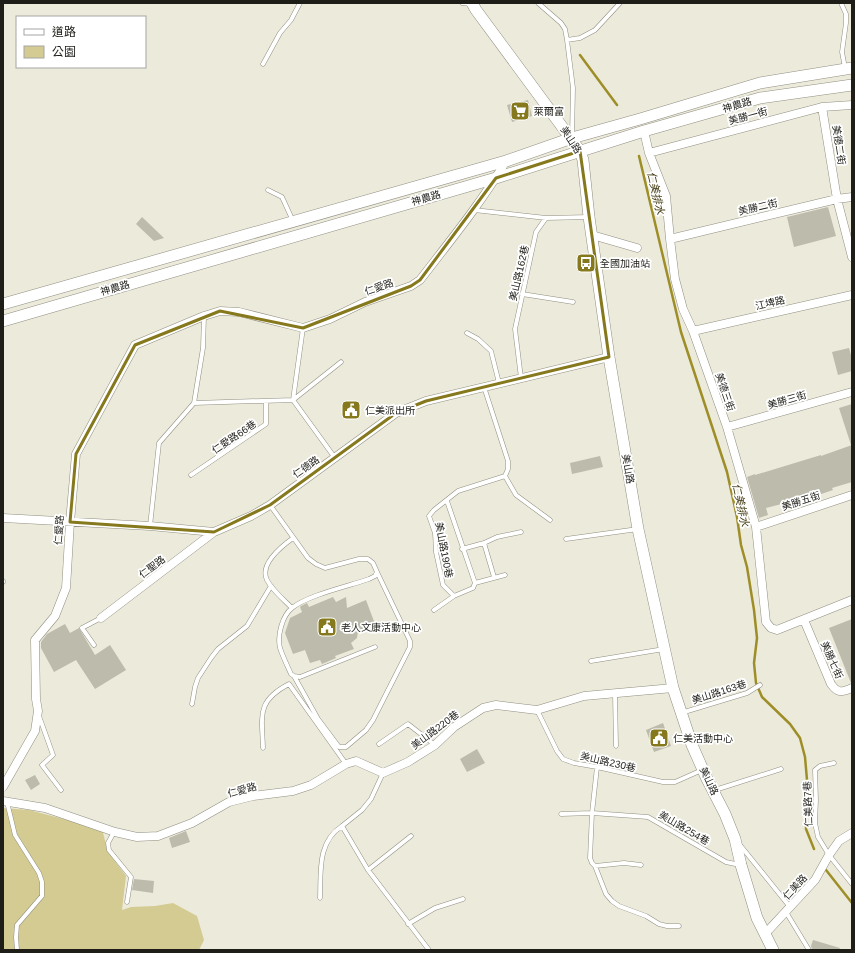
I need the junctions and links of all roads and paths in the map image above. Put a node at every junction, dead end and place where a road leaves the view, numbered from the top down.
1 (300, 3) edge
2 (469, 3) edge
3 (538, 3) edge
4 (620, 3) edge
5 (841, 3) edge
6 (567, 40) junction
7 (263, 64) dead end
8 (848, 68) edge
9 (852, 85) edge
10 (852, 105) edge
11 (822, 107) junction
12 (644, 131) junction
13 (572, 138) junction
14 (580, 151) junction
15 (649, 153) junction
16 (506, 161) junction
17 (496, 178) junction
18 (268, 190) dead end
19 (852, 197) edge
20 (837, 199) junction
21 (473, 210) junction
22 (589, 217) junction
23 (546, 218) junction
24 (293, 221) junction
25 (592, 235) junction
26 (670, 239) junction
27 (637, 248) dead end
28 (852, 257) edge
29 (522, 294) junction
30 (852, 295) edge
31 (573, 302) dead end
32 (3, 304) edge
33 (204, 316) junction
34 (3, 321) edge
35 (303, 328) junction
36 (693, 331) junction
37 (467, 333) dead end
38 (609, 357) junction
39 (341, 362) dead end
40 (521, 378) junction
41 (499, 383) junction
42 (484, 386) junction
43 (852, 392) edge
44 (293, 400) junction
45 (266, 401) junction
46 (194, 403) junction
47 (727, 427) junction
48 (335, 458) junction
49 (191, 475) dead end
50 (505, 476) junction
51 (852, 495) edge
52 (447, 501) junction
53 (270, 505) junction
54 (3, 518) edge
55 (550, 520) dead end
56 (70, 522) junction
57 (150, 526) junction
58 (756, 527) junction
59 (638, 529) junction
60 (214, 532) junction
61 (521, 532) dead end
62 (293, 538) junction
63 (566, 539) dead end
64 (484, 543) junction
65 (462, 549) junction
66 (377, 572) junction
67 (505, 575) dead end
68 (494, 577) junction
69 (474, 583) junction
70 (271, 586) junction
71 (454, 596) junction
72 (852, 600) edge
73 (292, 608) junction
74 (434, 610) dead end
75 (101, 618) joint
76 (804, 620) junction
77 (94, 645) dead end
78 (375, 646) dead end
79 (664, 648) junction
80 (591, 661) dead end
81 (294, 676) junction
82 (760, 685) dead end
83 (673, 688) junction
84 (852, 688) edge
85 (615, 694) junction
86 (192, 704) dead end
87 (537, 710) junction
88 (38, 711) junction
89 (681, 713) junction
90 (380, 744) dead end
91 (435, 745) junction
92 (616, 746) dead end
93 (263, 748) dead end
94 (834, 762) dead end
95 (346, 764) junction
96 (597, 767) junction
97 (781, 769) dead end
98 (703, 770) junction
99 (384, 773) junction
100 (3, 787) edge
101 (62, 790) dead end
102 (713, 791) junction
103 (5, 801) edge
104 (592, 813) junction
105 (561, 814) dead end
106 (342, 826) junction
107 (115, 832) junction
108 (852, 833) edge
109 (411, 836) dead end
110 (735, 839) junction
111 (829, 855) junction
112 (641, 865) dead end
113 (741, 865) junction
114 (595, 866) junction
115 (368, 870) junction
116 (852, 884) edge
117 (320, 898) dead end
118 (463, 899) dead end
119 (127, 902) dead end
120 (788, 910) junction
121 (408, 924) junction
122 (679, 926) dead end
123 (765, 934) junction
124 (17, 950) edge
125 (429, 950) edge
126 (773, 950) edge
127 (809, 950) edge

1 - 7 lane
2 - 13 street, 美山路
3 - 6 lane
4 - 6 lane
5 - 8 lane
6 - 13 lane
8 - 13 street, 神農路
9 - 12 street, 神農路
10 - 11 street, 美勝一街
11 - 15 street, 美勝一街
11 - 20 street, 美德二街
12 - 14 street, 神農路
12 - 15 street, 美德三街
13 - 14 street, 美山路
13 - 16 street, 神農路
14 - 17 street, 神農路
14 - 22 street, 美山路
15 - 26 street, 美德三街
16 - 17 street, 仁愛路
16 - 24 street, 神農路
17 - 21 street, 仁愛路
17 - 34 street, 神農路
18 - 24 lane
19 - 20 street, 美勝二街
20 - 26 street, 美勝二街
20 - 28 street, 美德二街
21 - 23 lane
21 - 35 street, 仁愛路
22 - 23 lane
22 - 25 street, 美山路
23 - 29 lane, 美山路162巷
24 - 32 street, 神農路
25 - 27 street
25 - 38 street, 美山路
26 - 36 street, 美德三街
29 - 31 lane
29 - 40 lane, 美山路162巷
30 - 36 street, 江埤路
33 - 35 street, 仁愛路
33 - 46 lane
33 - 56 street, 仁愛路
35 - 44 lane
36 - 47 street, 美德三街
37 - 41 lane
38 - 40 street, 仁德路
38 - 59 street, 美山路
39 - 44 lane
40 - 41 street, 仁德路
41 - 42 street, 仁德路
42 - 48 street, 仁德路
42 - 50 lane
43 - 47 street, 美勝三街
44 - 45 lane
44 - 48 lane
45 - 46 lane
45 - 49 lane, 仁愛路66巷
46 - 57 lane
47 - 58 street, 美德三街
48 - 53 street, 仁德路
50 - 52 lane, 美山路190巷
50 - 55 lane
51 - 58 street, 美勝五街
52 - 65 lane
52 - 71 lane, 美山路190巷
53 - 60 street, 仁德路
53 - 62 lane
54 - 56 street, 仁德路
56 - 57 street, 仁德路
56 - 88 street, 仁愛路
57 - 60 street, 仁德路
58 - 76 street, 美德三街
59 - 63 lane
59 - 79 street, 美山路
60 - 75 street, 仁聖路
61 - 64 lane, 美山路190巷
62 - 66 lane
62 - 70 lane
64 - 65 lane, 美山路190巷
64 - 68 lane
65 - 69 lane
66 - 73 lane
66 - 81 lane
67 - 68 lane
68 - 69 lane
69 - 71 lane
70 - 73 lane
70 - 86 lane
71 - 74 lane
72 - 76 street
73 - 81 lane
75 - 77 lane
76 - 84 street, 美勝七街
78 - 81 lane
79 - 80 lane
79 - 83 street, 美山路
82 - 89 lane, 美山路163巷
83 - 85 street, 美山路220巷
83 - 89 street, 美山路
85 - 87 street, 美山路220巷
85 - 92 lane
87 - 91 street, 美山路220巷
87 - 96 lane, 美山路230巷
88 - 100 street, 仁愛路
88 - 101 lane
89 - 98 street, 美山路
90 - 91 lane
91 - 99 street, 美山路220巷
93 - 95 lane
94 - 111 lane, 仁美路7巷
95 - 99 street
95 - 107 street, 仁愛路
96 - 98 lane, 美山路230巷
96 - 104 lane
97 - 102 lane
98 - 102 street, 美山路
99 - 106 lane
102 - 110 street, 美山路
103 - 107 street, 仁愛路
103 - 124 lane
104 - 105 lane, 美山路254巷
104 - 113 lane, 美山路254巷
104 - 114 lane
106 - 115 lane
106 - 117 lane
107 - 119 lane
108 - 111 street, 仁美路
109 - 115 lane
110 - 113 street, 美山路
110 - 120 lane
111 - 116 lane
111 - 120 street, 仁美路
112 - 114 lane
113 - 123 street, 美山路
114 - 122 lane
115 - 121 lane
118 - 121 lane
120 - 123 street, 仁美路
120 - 127 lane
121 - 125 lane
123 - 126 street, 美山路

